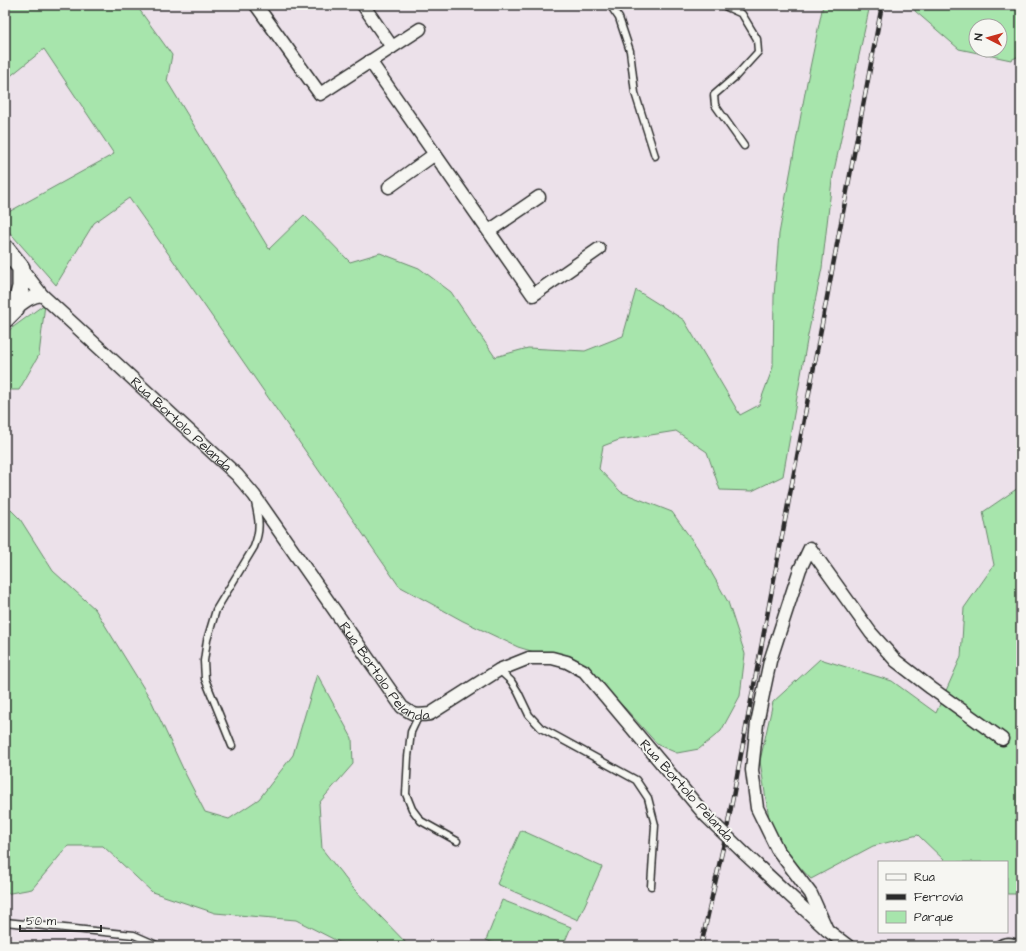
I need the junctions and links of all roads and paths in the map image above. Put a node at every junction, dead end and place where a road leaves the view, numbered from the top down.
1 (256, 5) edge
2 (363, 5) edge
3 (610, 5) edge
4 (722, 5) edge
5 (420, 29) dead end
6 (392, 47) junction
7 (370, 61) junction
8 (744, 146) dead end
9 (435, 154) junction
10 (655, 156) dead end
11 (389, 187) dead end
12 (539, 197) dead end
13 (489, 231) junction
14 (5, 248) edge
15 (599, 250) dead end
16 (21, 268) junction
17 (42, 294) junction
18 (10, 314) edge
19 (254, 495) junction
20 (499, 670) junction
21 (418, 715) junction
22 (1002, 739) dead end
23 (232, 746) dead end
24 (457, 841) dead end
25 (651, 886) dead end
26 (5, 922) edge
27 (827, 930) junction
28 (1021, 945) edge
29 (159, 946) edge
30 (848, 946) edge
31 (996, 946) edge

1 - 7 street
2 - 6 street
3 - 10 lane
4 - 8 lane
5 - 6 street
6 - 7 street
7 - 9 street
9 - 11 street
9 - 13 street
12 - 13 street
13 - 15 street
14 - 16 street, Rua Bortolo Pelanda
16 - 17 street, Rua Bortolo Pelanda
16 - 18 street
17 - 18 street
17 - 19 street, Rua Bortolo Pelanda
19 - 21 street, Rua Bortolo Pelanda
19 - 23 lane
20 - 21 street, Rua Bortolo Pelanda
20 - 25 lane
20 - 27 street, Rua Bortolo Pelanda, bridge
21 - 24 lane
22 - 27 street
26 - 29 lane
27 - 30 street, Rua Bortolo Pelanda
28 - 31 lane

